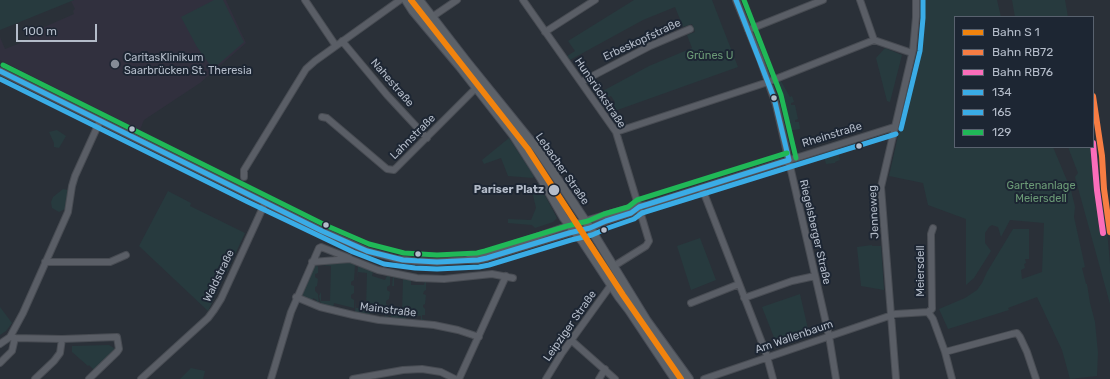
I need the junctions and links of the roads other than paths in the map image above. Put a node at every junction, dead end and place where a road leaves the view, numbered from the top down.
1 (305, 0) edge
2 (400, 0) edge
3 (406, 0) edge
4 (419, 0) edge
5 (457, 0) edge
6 (523, 0) edge
7 (595, 0) edge
8 (736, 0) edge
9 (823, 0) edge
10 (860, 0) edge
11 (916, 0) edge
12 (432, 17) junction
13 (690, 29) dead end
14 (748, 30) junction
15 (545, 32) junction
16 (874, 40) junction
17 (342, 41) junction
18 (336, 46) junction
19 (912, 53) junction
20 (0, 71) edge
21 (581, 82) junction
22 (768, 82) junction
23 (476, 88) junction
24 (322, 117) dead end
25 (100, 121) junction
26 (894, 127) junction
27 (616, 132) junction
28 (514, 136) junction
29 (427, 138) junction
30 (533, 144) junction
31 (788, 160) junction
32 (244, 177) dead end
33 (702, 188) junction
34 (265, 203) junction
35 (639, 207) junction
36 (588, 225) junction
37 (573, 228) junction
38 (933, 228) dead end
39 (126, 255) dead end
40 (350, 259) junction
41 (45, 262) junction
42 (312, 262) junction
43 (614, 266) junction
44 (619, 274) junction
45 (506, 276) junction
46 (815, 276) junction
47 (513, 278) dead end
48 (739, 284) junction
49 (611, 285) junction
50 (296, 297) junction
51 (744, 298) junction
52 (691, 303) dead end
53 (928, 312) junction
54 (891, 315) junction
55 (829, 336) junction
56 (479, 337) junction
57 (13, 338) junction
58 (62, 339) junction
59 (571, 340) junction
60 (0, 344) edge
61 (945, 352) junction
62 (767, 356) junction
63 (0, 363) edge
64 (605, 369) junction
65 (35, 379) edge
66 (89, 379) edge
67 (141, 379) edge
68 (271, 379) edge
69 (353, 379) edge
70 (455, 379) edge
71 (459, 379) edge
72 (546, 379) edge
73 (600, 379) edge
74 (614, 379) edge
75 (675, 379) edge
76 (689, 379) edge
77 (704, 379) edge
78 (773, 379) edge
79 (836, 379) edge
80 (896, 379) edge
81 (952, 379) edge
82 (1036, 379) edge

1 - 18 street
2 - 17 street
3 - 23 main road, Lebacher Straße
4 - 12 main road, Lebacher Straße
5 - 12 street
6 - 15 street, Hunsrückstraße
7 - 15 street
8 - 14 street, Riegelsberger Straße
9 - 14 street
10 - 16 street
11 - 19 street, Jenneweg
12 - 30 main road, Lebacher Straße
13 - 21 street, Erbeskopfstraße
14 - 22 street, Riegelsberger Straße
15 - 21 street, Hunsrückstraße
16 - 19 street
16 - 22 street
17 - 18 street
17 - 29 street, Nahestraße
18 - 32 street
19 - 26 street, Jenneweg
20 - 25 street, Rheinstraße
21 - 27 street, Hunsrückstraße
22 - 27 street
22 - 31 street, Riegelsberger Straße
23 - 28 main road, Lebacher Straße
23 - 29 street, Lahnstraße
24 - 29 street, Lahnstraße
25 - 34 street, Rheinstraße
25 - 41 street
26 - 31 street, Rheinstraße
26 - 54 street, Jenneweg
27 - 35 street, Hunsrückstraße
28 - 30 main road
28 - 37 main road, Lebacher Straße
30 - 36 main road, Lebacher Straße
31 - 33 street, Rheinstraße
31 - 46 street, Riegelsberger Straße
33 - 35 street, Rheinstraße
33 - 48 street
34 - 37 street, Rheinstraße
34 - 67 street, Waldstraße
35 - 36 street, Rheinstraße
35 - 43 street
36 - 37 street, Rheinstraße
36 - 43 main road, Lebacher Straße
37 - 49 main road, Lebacher Straße
38 - 53 street, Meiersdell
39 - 41 street
40 - 42 street
40 - 42 street
40 - 45 street
41 - 57 street
42 - 50 street
43 - 44 main road, Lebacher Straße
44 - 49 main road
44 - 76 main road, Lebacher Straße
45 - 47 street
45 - 56 street
46 - 51 street
46 - 55 street, Riegelsberger Straße
48 - 51 street
48 - 52 street
49 - 59 street, Leipziger Straße
49 - 75 main road, Lebacher Straße
50 - 56 street, Mainstraße
50 - 68 street
51 - 62 street
53 - 54 street, Am Wallenbaum
53 - 61 street
54 - 55 street, Am Wallenbaum
54 - 80 street, Jenneweg
55 - 62 street, Am Wallenbaum
55 - 79 street, Riegelsberger Straße
56 - 71 street
57 - 58 street
57 - 60 street
57 - 63 street
58 - 65 street
58 - 66 street
59 - 64 street
59 - 72 street, Leipziger Straße
61 - 81 street
61 - 82 street
62 - 77 street, Am Wallenbaum
62 - 78 street
64 - 73 street
64 - 74 street
69 - 70 street

